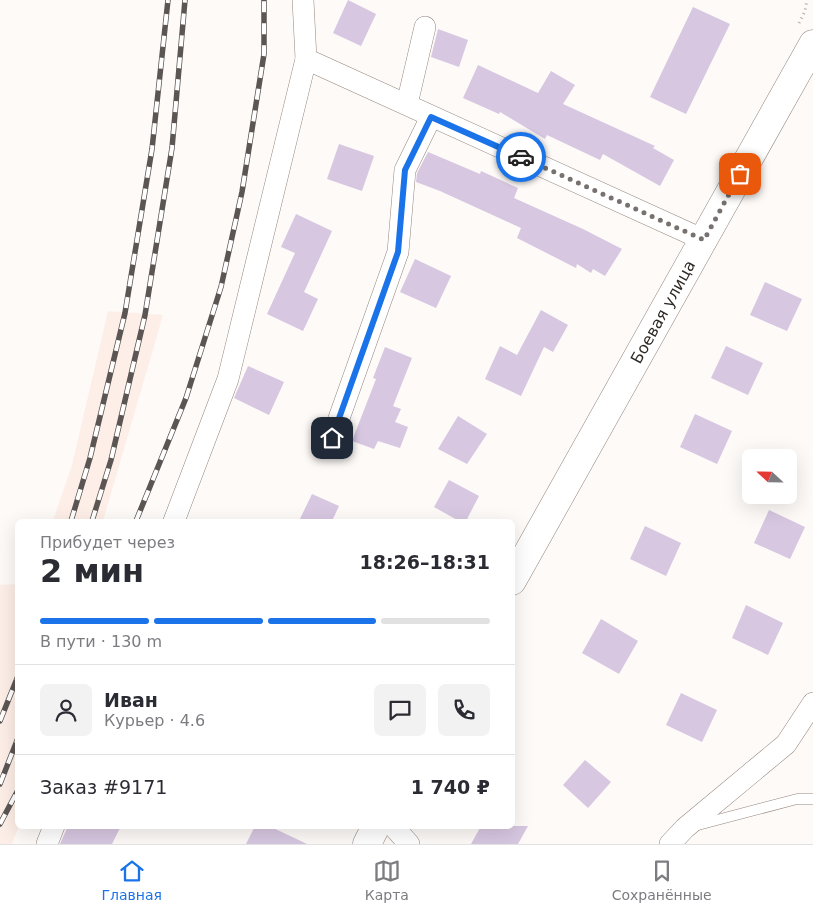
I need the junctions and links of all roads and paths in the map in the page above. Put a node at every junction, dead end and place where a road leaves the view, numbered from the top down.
1 (303, 0) edge
2 (425, 27) dead end
3 (813, 44) edge
4 (306, 59) junction
5 (407, 104) junction
6 (431, 117) junction
7 (704, 240) junction
8 (332, 438) dead end
9 (175, 519) edge
10 (515, 576) edge
11 (813, 703) edge
12 (813, 799) edge
13 (685, 828) junction
14 (53, 829) edge
15 (374, 829) edge
16 (396, 829) edge
17 (47, 844) edge
18 (367, 844) edge
19 (409, 844) edge
20 (670, 844) edge

1 - 4 street
2 - 5 street
3 - 7 main road, Боевая улица
4 - 5 street
4 - 9 street
5 - 6 street
6 - 7 street
6 - 8 street
7 - 10 main road, Боевая улица
11 - 13 street
12 - 13 lane
13 - 20 street
14 - 17 street
15 - 18 main road
16 - 19 street

